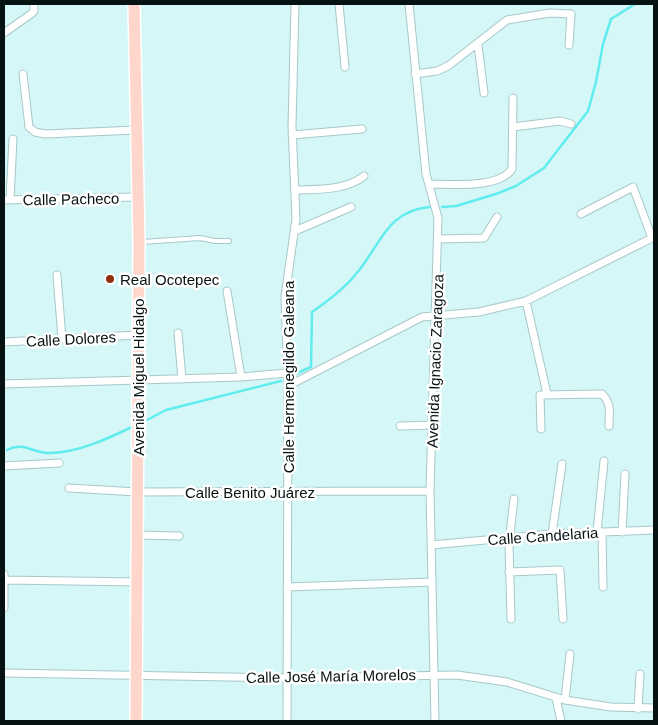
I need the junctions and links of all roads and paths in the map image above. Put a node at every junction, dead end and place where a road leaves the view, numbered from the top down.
1 (34, 4) edge
2 (134, 4) edge
3 (295, 4) edge
4 (339, 4) edge
5 (410, 4) edge
6 (4, 33) edge
7 (478, 45) junction
8 (569, 45) dead end
9 (345, 67) dead end
10 (23, 74) dead end
11 (415, 74) junction
12 (484, 93) dead end
13 (513, 98) dead end
14 (571, 124) dead end
15 (513, 128) junction
16 (362, 129) dead end
17 (136, 130) junction
18 (292, 135) junction
19 (13, 139) dead end
20 (364, 176) dead end
21 (430, 184) junction
22 (295, 190) junction
23 (138, 198) junction
24 (7, 200) edge
25 (351, 207) dead end
26 (581, 214) dead end
27 (498, 217) dead end
28 (295, 231) junction
29 (653, 238) edge
30 (438, 239) junction
31 (229, 241) dead end
32 (139, 242) junction
33 (57, 275) dead end
34 (227, 291) dead end
35 (526, 301) junction
36 (436, 316) junction
37 (178, 333) dead end
38 (138, 335) junction
39 (62, 339) junction
40 (4, 342) edge
41 (287, 373) junction
42 (241, 377) junction
43 (182, 378) junction
44 (139, 380) junction
45 (4, 384) edge
46 (288, 386) junction
47 (547, 394) junction
48 (434, 425) junction
49 (400, 426) dead end
50 (609, 426) dead end
51 (541, 429) dead end
52 (604, 461) dead end
53 (59, 462) dead end
54 (562, 464) dead end
55 (4, 466) edge
56 (625, 474) dead end
57 (69, 488) dead end
58 (430, 491) junction
59 (138, 492) junction
60 (288, 492) junction
61 (514, 499) dead end
62 (654, 530) edge
63 (599, 532) junction
64 (622, 532) junction
65 (552, 534) junction
66 (138, 535) junction
67 (179, 536) dead end
68 (509, 538) junction
69 (431, 545) junction
70 (509, 572) junction
71 (4, 574) edge
72 (4, 580) edge
73 (138, 582) junction
74 (432, 582) junction
75 (288, 586) junction
76 (603, 587) dead end
77 (4, 603) edge
78 (4, 608) edge
79 (511, 619) dead end
80 (563, 619) dead end
81 (570, 654) dead end
82 (4, 673) edge
83 (137, 674) junction
84 (434, 674) junction
85 (640, 674) dead end
86 (287, 678) junction
87 (556, 698) junction
88 (565, 700) junction
89 (654, 708) edge
90 (638, 709) junction
91 (136, 721) edge
92 (287, 721) edge
93 (435, 721) edge
94 (561, 721) edge

1 - 6 street
2 - 17 main road, Avenida Miguel Hidalgo
3 - 18 street, Calle Hermenegildo Galeana
4 - 9 street
5 - 11 street, Avenida Ignacio Zaragoza
7 - 8 street
7 - 11 street
7 - 12 street
10 - 17 street
11 - 21 street, Avenida Ignacio Zaragoza
13 - 15 street
14 - 15 street
15 - 21 street
16 - 18 street
17 - 23 main road, Avenida Miguel Hidalgo
18 - 22 street, Calle Hermenegildo Galeana
19 - 24 street
20 - 22 street
21 - 30 street, Avenida Ignacio Zaragoza
22 - 28 street, Calle Hermenegildo Galeana
23 - 24 street, Calle Pacheco
23 - 32 main road, Avenida Miguel Hidalgo
25 - 28 street
26 - 29 street
27 - 30 street
28 - 41 street, Calle Hermenegildo Galeana
29 - 35 street
30 - 36 street, Avenida Ignacio Zaragoza
31 - 32 lane
32 - 38 main road, Avenida Miguel Hidalgo
33 - 39 street
34 - 42 street
35 - 36 street
35 - 47 street
36 - 46 street
36 - 48 street, Avenida Ignacio Zaragoza
37 - 43 street
38 - 39 street, Calle Dolores
38 - 44 main road, Avenida Miguel Hidalgo
39 - 40 street, Calle Dolores
41 - 42 street
41 - 46 street, Calle Hermenegildo Galeana
42 - 43 street
43 - 44 street
44 - 45 street
44 - 59 main road, Avenida Miguel Hidalgo
46 - 60 street, Calle Hermenegildo Galeana
47 - 50 street
47 - 51 street
48 - 49 street
48 - 58 street, Avenida Ignacio Zaragoza
52 - 63 street
53 - 55 street
54 - 65 street
56 - 64 street
57 - 59 street, Calle Benito Juárez
58 - 60 street, Calle Benito Juárez
58 - 69 street, Avenida Ignacio Zaragoza
59 - 60 street, Calle Benito Juárez
59 - 66 main road, Avenida Miguel Hidalgo
60 - 75 street, Calle Hermenegildo Galeana
61 - 68 street
62 - 64 street, Calle Candelaria
63 - 64 street, Calle Candelaria
63 - 65 street, Calle Candelaria
63 - 76 street
65 - 68 street, Calle Candelaria
66 - 67 street
66 - 73 main road, Avenida Miguel Hidalgo
68 - 69 street, Calle Candelaria
68 - 70 street
69 - 74 street, Avenida Ignacio Zaragoza
70 - 79 street
70 - 80 street
71 - 72 street
72 - 73 street
72 - 77 street
73 - 83 main road, Avenida Miguel Hidalgo
74 - 75 street
74 - 84 street, Avenida Ignacio Zaragoza
75 - 86 street, Calle Hermenegildo Galeana
77 - 78 street
81 - 88 street
82 - 83 street, Calle José María Morelos
83 - 86 street, Calle José María Morelos
83 - 91 main road, Avenida Miguel Hidalgo
84 - 86 street, Calle José María Morelos
84 - 87 street, Calle José María Morelos
84 - 93 street, Avenida Ignacio Zaragoza
85 - 90 street
86 - 92 street, Calle Hermenegildo Galeana
87 - 88 street, Calle José María Morelos
87 - 94 street
88 - 90 street, Calle José María Morelos
89 - 90 street, Calle José María Morelos

